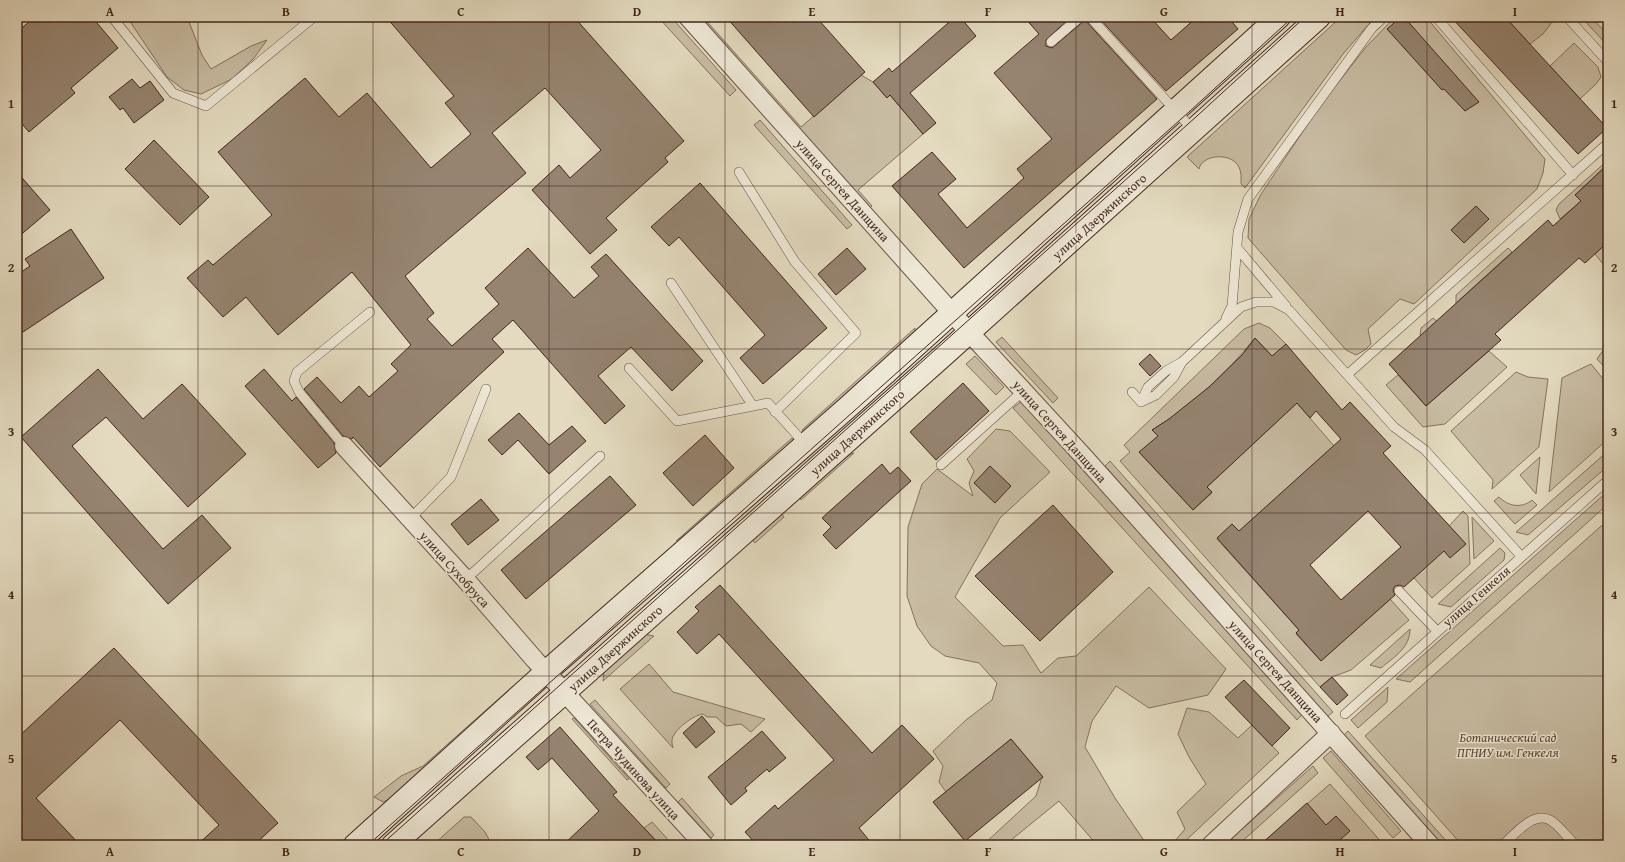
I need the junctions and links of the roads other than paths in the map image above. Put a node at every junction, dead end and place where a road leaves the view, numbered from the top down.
1 (112, 17) edge
2 (314, 17) edge
3 (688, 17) edge
4 (1080, 17) edge
5 (1090, 17) edge
6 (1279, 17) edge
7 (1319, 17) edge
8 (1384, 17) edge
9 (1436, 17) edge
10 (1567, 17) edge
11 (1051, 42) dead end
12 (1608, 62) edge
13 (1176, 112) junction
14 (1194, 131) junction
15 (1608, 143) edge
16 (739, 172) dead end
17 (1573, 175) junction
18 (1238, 250) junction
19 (671, 283) dead end
20 (1289, 310) junction
21 (370, 312) dead end
22 (952, 313) junction
23 (1222, 324) junction
24 (969, 332) junction
25 (629, 368) dead end
26 (1348, 374) junction
27 (486, 389) dead end
28 (1023, 391) junction
29 (1132, 392) dead end
30 (753, 406) junction
31 (776, 412) junction
32 (806, 445) junction
33 (344, 446) joint
34 (600, 456) dead end
35 (942, 465) dead end
36 (1608, 480) edge
37 (410, 519) junction
38 (1521, 556) junction
39 (465, 579) junction
40 (1399, 591) dead end
41 (1437, 631) junction
42 (546, 672) junction
43 (565, 692) junction
44 (1345, 714) dead end
45 (1331, 733) junction
46 (1219, 843) edge
47 (1427, 844) edge
48 (355, 845) edge
49 (393, 845) edge
50 (704, 845) edge
51 (1503, 845) edge
52 (1575, 845) edge

1 - 2 lane
3 - 22 street, улица Сергея Данщина
4 - 11 lane
5 - 13 lane
6 - 13 main road, улица Дзержинского
7 - 14 main road, улица Дзержинского
8 - 18 lane
9 - 17 lane
10 - 12 lane
13 - 14 lane
13 - 22 main road, улица Дзержинского
14 - 24 main road, улица Дзержинского
15 - 17 lane
16 - 31 lane
17 - 26 lane
18 - 20 lane
18 - 23 lane
19 - 30 lane
20 - 23 lane
20 - 26 lane
21 - 33 lane
22 - 24 street, улица Сергея Данщина
22 - 32 main road, улица Дзержинского
23 - 29 lane
24 - 28 street, улица Сергея Данщина
24 - 43 main road, улица Дзержинского
25 - 30 lane
26 - 38 lane
27 - 37 lane
28 - 35 lane
28 - 45 street, улица Сергея Данщина
30 - 31 lane
31 - 32 lane
32 - 42 main road, улица Дзержинского
33 - 37 street, улица Сухобруса
34 - 39 lane
36 - 38 lane, улица Генкеля
37 - 39 street, улица Сухобруса
38 - 41 lane, улица Генкеля
39 - 42 street, улица Сухобруса
40 - 41 lane
41 - 44 lane, улица Генкеля
42 - 43 street, улица Сухобруса
42 - 48 main road, улица Дзержинского
43 - 49 main road, улица Дзержинского
43 - 50 street, Петра Чудинова улица
45 - 46 street
45 - 47 street, улица Сергея Данщина
51 - 52 lane

